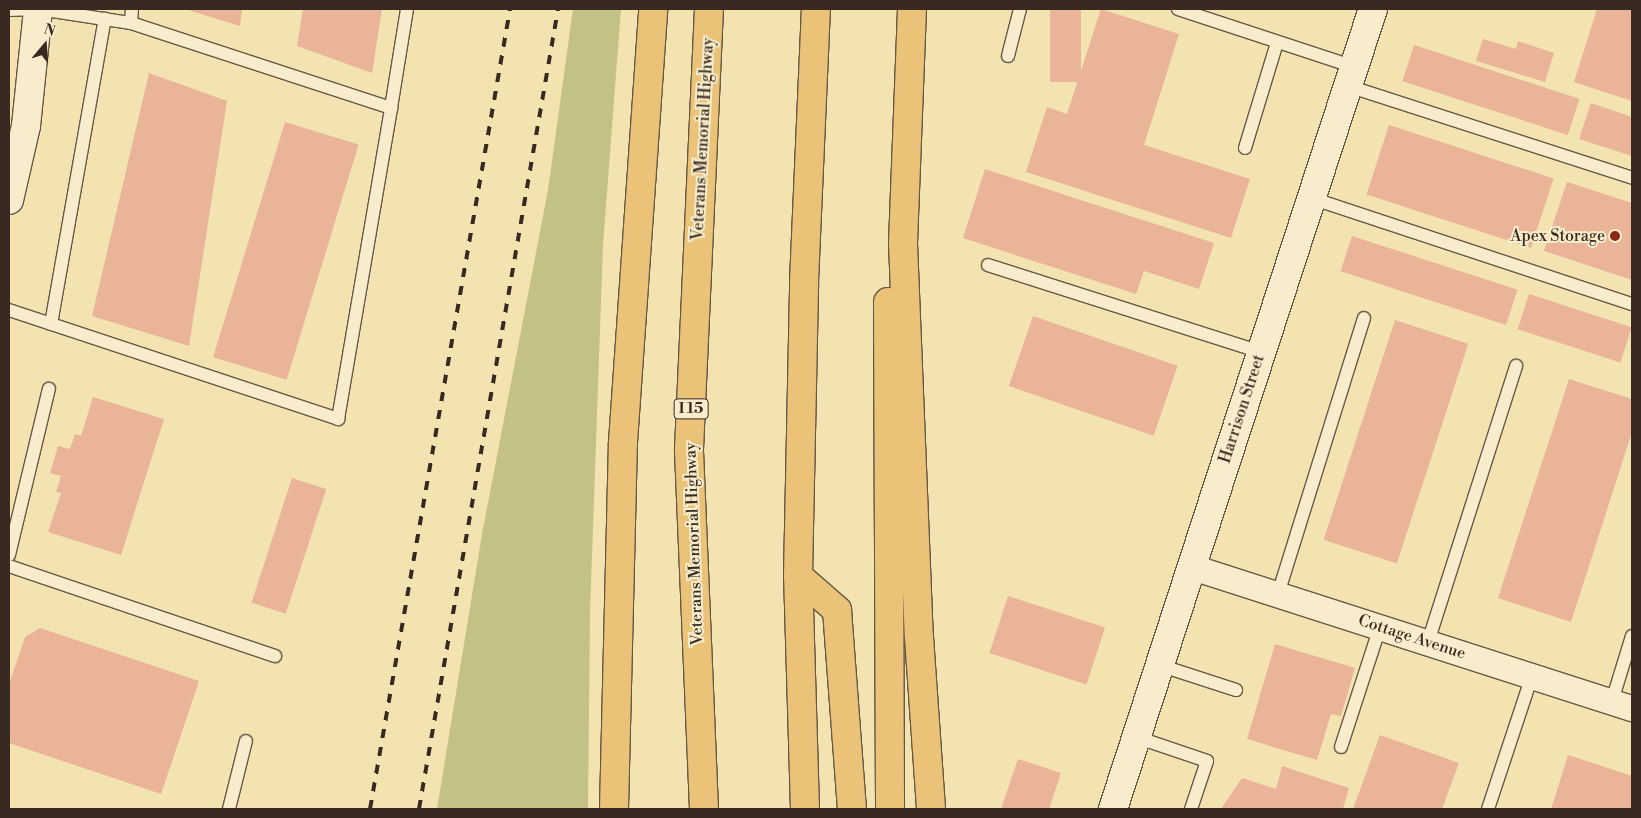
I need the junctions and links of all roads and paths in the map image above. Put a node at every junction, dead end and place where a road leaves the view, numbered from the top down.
1 (37, 9) edge
2 (132, 9) edge
3 (407, 9) edge
4 (653, 9) edge
5 (709, 9) edge
6 (816, 9) edge
7 (912, 9) edge
8 (1020, 9) edge
9 (1178, 9) edge
10 (1373, 9) edge
11 (9, 10) edge
12 (105, 19) junction
13 (131, 23) junction
14 (1277, 44) junction
15 (1008, 56) dead end
16 (1351, 77) junction
17 (391, 108) junction
18 (907, 120) junction
19 (1245, 148) dead end
20 (1632, 178) edge
21 (1311, 198) junction
22 (9, 200) edge
23 (988, 265) dead end
24 (1632, 304) edge
25 (9, 310) edge
26 (1364, 318) dead end
27 (51, 324) junction
28 (1261, 352) junction
29 (1516, 366) dead end
30 (49, 390) dead end
31 (13, 518) edge
32 (9, 554) edge
33 (9, 566) edge
34 (1192, 566) junction
35 (798, 576) junction
36 (1278, 594) junction
37 (1380, 627) junction
38 (1632, 636) edge
39 (1428, 642) junction
40 (275, 656) dead end
41 (1159, 665) junction
42 (1532, 676) junction
43 (1236, 690) dead end
44 (1622, 704) edge
45 (1136, 737) junction
46 (246, 741) dead end
47 (1340, 748) dead end
48 (229, 809) edge
49 (614, 809) edge
50 (704, 809) edge
51 (805, 809) edge
52 (852, 809) edge
53 (890, 809) edge
54 (931, 809) edge
55 (1113, 809) edge
56 (1192, 809) edge
57 (1488, 809) edge

1 - 11 lane
1 - 12 lane
1 - 22 street
2 - 13 lane
3 - 17 lane
4 - 49 highway
5 - 50 highway, Veterans Memorial Highway / I 15
6 - 35 highway
7 - 18 highway
8 - 15 lane
9 - 14 lane
10 - 16 street, Harrison Street
12 - 13 lane
12 - 27 lane
13 - 17 lane
14 - 16 lane
14 - 19 lane
16 - 20 lane
16 - 21 street, Harrison Street
17 - 27 lane
18 - 53 highway
18 - 54 highway
21 - 24 lane
21 - 28 street, Harrison Street
23 - 28 lane
25 - 27 lane
26 - 36 lane
28 - 34 street, Harrison Street
29 - 39 lane
30 - 31 lane
31 - 32 lane
33 - 40 lane
34 - 36 street, Cottage Avenue
34 - 41 street, Harrison Street
35 - 51 highway
35 - 52 highway
36 - 37 street, Cottage Avenue
37 - 39 street, Cottage Avenue
37 - 47 lane
38 - 44 lane
39 - 42 street, Cottage Avenue
41 - 43 lane
41 - 45 street, Harrison Street
42 - 44 street, Cottage Avenue
42 - 57 lane
45 - 55 street, Harrison Street
45 - 56 lane
46 - 48 lane

